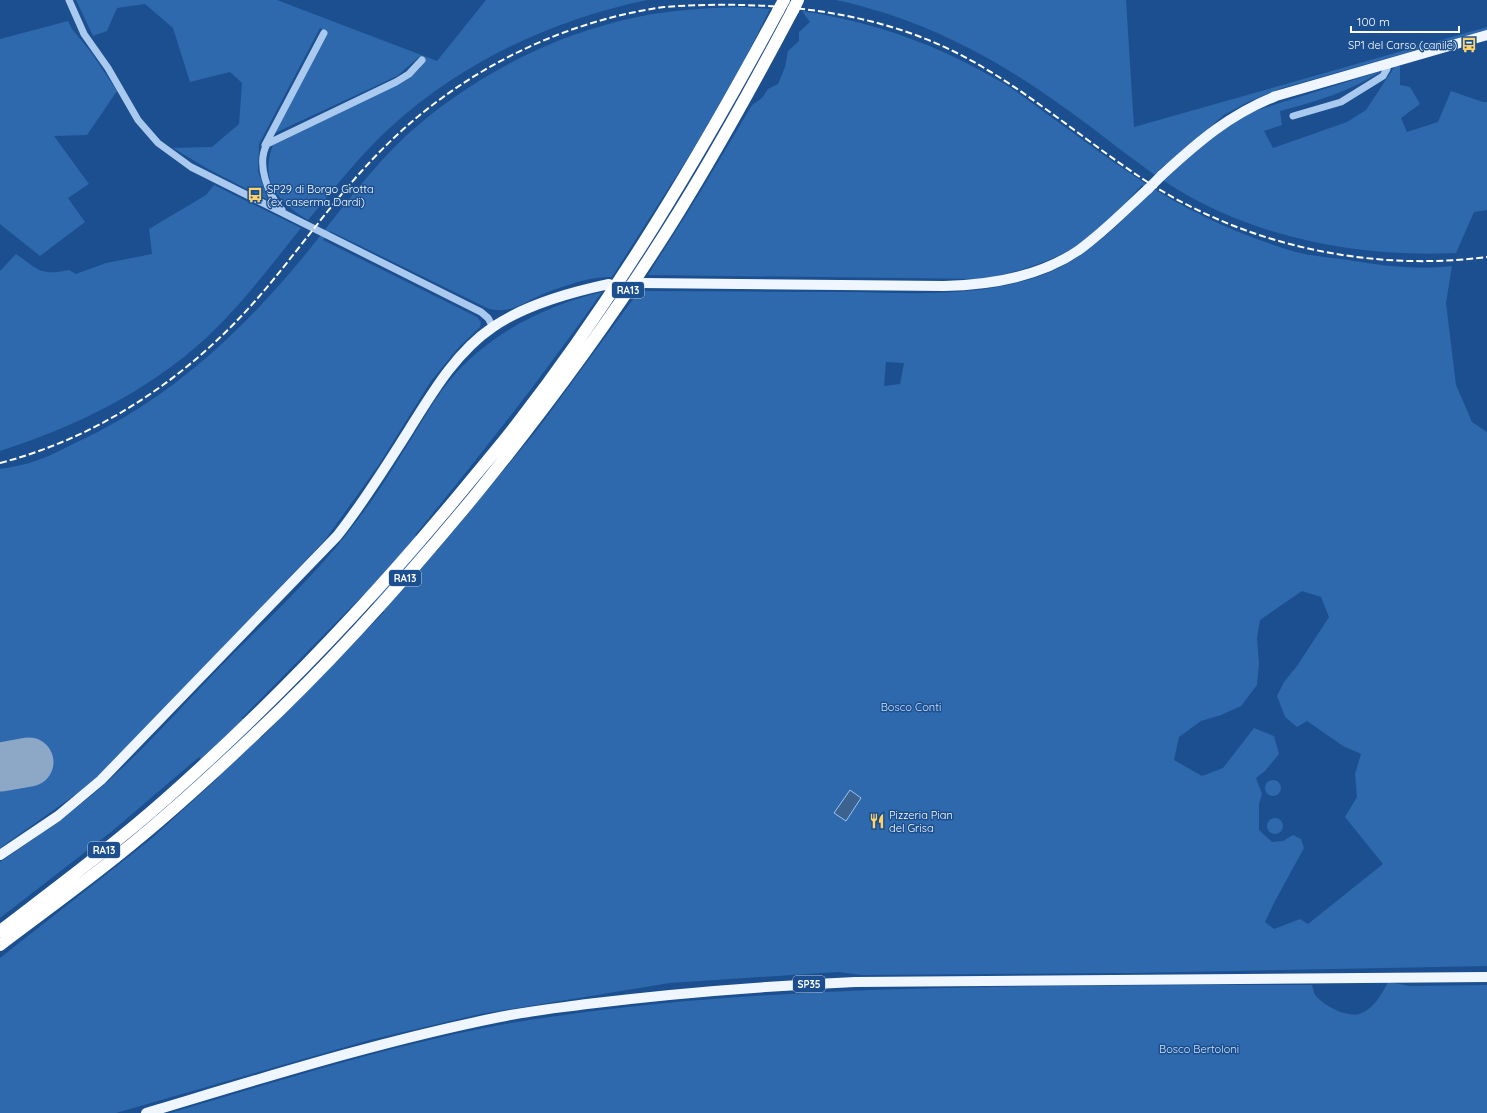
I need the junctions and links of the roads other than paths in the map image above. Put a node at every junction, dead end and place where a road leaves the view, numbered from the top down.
1 (69, 0) edge
2 (784, 0) edge
3 (796, 5) edge
4 (324, 33) dead end
5 (1487, 35) edge
6 (422, 60) dead end
7 (1388, 64) junction
8 (1293, 116) dead end
9 (264, 150) junction
10 (283, 212) junction
11 (642, 283) dead end
12 (609, 284) dead end
13 (493, 327) junction
14 (0, 855) edge
15 (0, 931) edge
16 (0, 945) edge
17 (1487, 977) edge
18 (146, 1113) edge

1 - 10 street
2 - 15 highway, RA13, bridge
3 - 16 highway, RA13
4 - 9 street
5 - 7 main road
6 - 9 street
7 - 8 street
7 - 11 main road, bridge
9 - 10 street
10 - 13 street
12 - 13 main road
13 - 14 main road
17 - 18 main road, SP35

